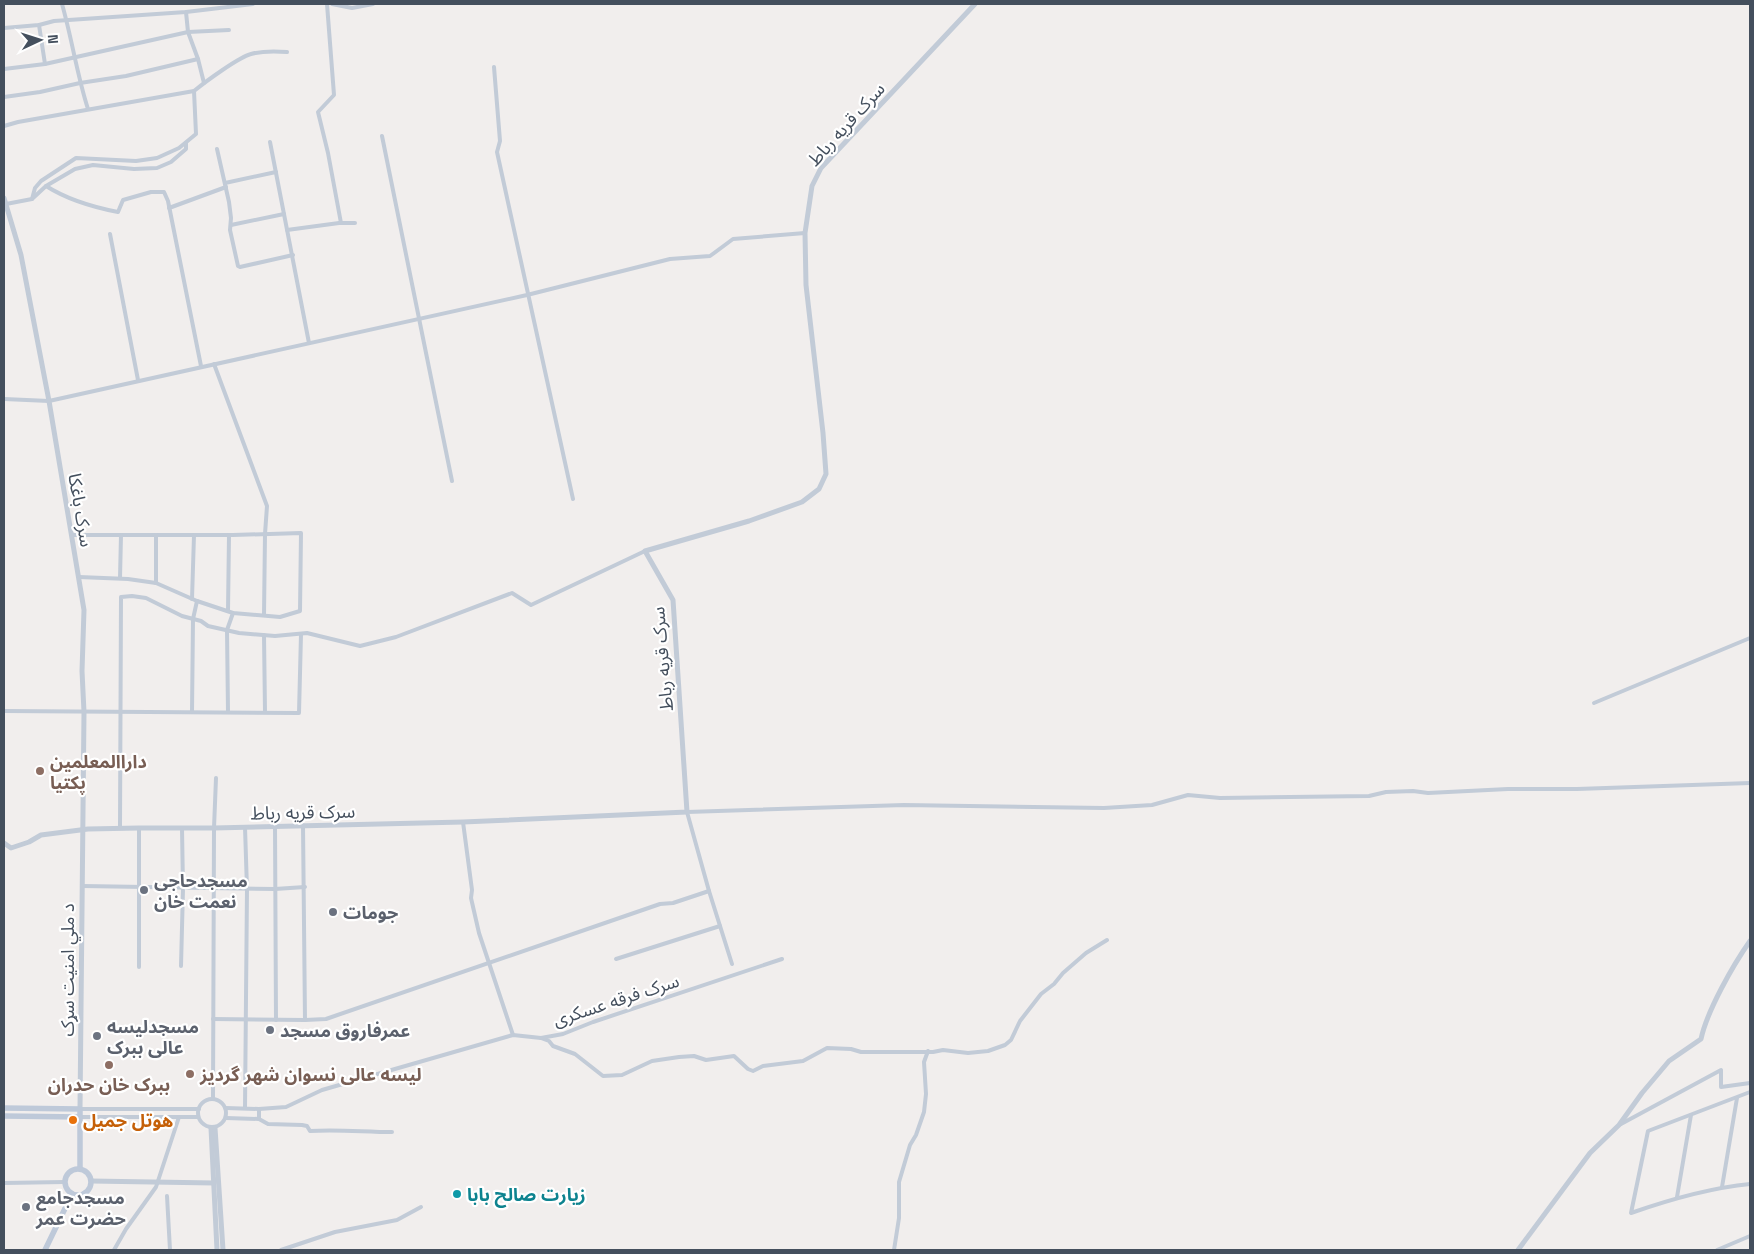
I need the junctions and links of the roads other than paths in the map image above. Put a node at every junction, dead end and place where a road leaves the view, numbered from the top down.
1 (62, 4) edge
2 (215, 4) edge
3 (252, 4) edge
4 (328, 4) edge
5 (332, 4) edge
6 (372, 4) edge
7 (975, 4) edge
8 (210, 9) junction
9 (186, 12) junction
10 (67, 20) junction
11 (39, 25) junction
12 (4, 28) edge
13 (229, 30) dead end
14 (188, 32) junction
15 (287, 52) dead end
16 (76, 57) junction
17 (198, 59) junction
18 (45, 64) junction
19 (494, 66) dead end
20 (4, 69) edge
21 (80, 82) junction
22 (204, 83) junction
23 (194, 91) junction
24 (4, 97) edge
25 (88, 110) junction
26 (4, 126) edge
27 (382, 136) dead end
28 (186, 142) junction
29 (270, 142) dead end
30 (217, 149) dead end
31 (276, 172) junction
32 (225, 185) junction
33 (46, 186) junction
34 (4, 198) edge
35 (32, 199) junction
36 (6, 204) junction
37 (170, 208) junction
38 (284, 214) junction
39 (341, 223) junction
40 (355, 223) dead end
41 (231, 225) junction
42 (287, 230) junction
43 (805, 233) junction
44 (110, 234) dead end
45 (293, 255) junction
46 (527, 295) junction
47 (419, 319) junction
48 (309, 343) junction
49 (214, 364) junction
50 (202, 366) junction
51 (138, 380) junction
52 (4, 399) edge
53 (49, 401) junction
54 (452, 481) dead end
55 (573, 500) dead end
56 (265, 534) junction
57 (72, 535) junction
58 (121, 535) junction
59 (156, 535) junction
60 (194, 535) junction
61 (229, 535) junction
62 (645, 551) junction
63 (79, 577) junction
64 (120, 578) junction
65 (156, 583) junction
66 (192, 599) junction
67 (197, 601) junction
68 (228, 611) junction
69 (233, 613) junction
70 (264, 615) junction
71 (192, 619) junction
72 (226, 630) junction
73 (301, 634) junction
74 (264, 635) junction
75 (1750, 638) edge
76 (1594, 703) dead end
77 (4, 711) edge
78 (120, 711) junction
79 (84, 712) junction
80 (192, 712) junction
81 (228, 712) junction
82 (265, 712) junction
83 (216, 778) dead end
84 (1750, 782) edge
85 (687, 812) junction
86 (462, 822) junction
87 (303, 825) junction
88 (275, 826) junction
89 (244, 827) junction
90 (120, 828) junction
91 (139, 828) junction
92 (182, 828) junction
93 (214, 828) junction
94 (82, 831) junction
95 (4, 843) edge
96 (82, 886) junction
97 (139, 887) junction
98 (305, 887) junction
99 (183, 889) junction
100 (215, 889) junction
101 (247, 889) junction
102 (276, 889) junction
103 (709, 891) junction
104 (720, 926) junction
105 (1106, 940) dead end
106 (1750, 941) edge
107 (616, 959) dead end
108 (782, 959) dead end
109 (490, 961) junction
110 (732, 964) dead end
111 (181, 966) dead end
112 (139, 967) dead end
113 (213, 1019) junction
114 (246, 1019) junction
115 (276, 1020) junction
116 (305, 1020) junction
117 (513, 1035) junction
118 (541, 1038) junction
119 (928, 1051) junction
120 (1750, 1083) edge
121 (1750, 1092) edge
122 (1737, 1098) junction
123 (213, 1099) junction
124 (4, 1108) edge
125 (226, 1108) junction
126 (246, 1108) junction
127 (80, 1109) junction
128 (198, 1109) junction
129 (259, 1109) junction
130 (4, 1116) edge
131 (1691, 1116) junction
132 (80, 1117) junction
133 (178, 1117) junction
134 (198, 1117) junction
135 (226, 1118) junction
136 (259, 1119) junction
137 (1619, 1125) junction
138 (213, 1128) junction
139 (392, 1132) dead end
140 (80, 1169) junction
141 (91, 1181) junction
142 (64, 1182) junction
143 (158, 1182) junction
144 (4, 1183) edge
145 (214, 1183) junction
146 (1750, 1184) edge
147 (1722, 1187) junction
148 (72, 1194) junction
149 (167, 1196) dead end
150 (1677, 1197) junction
151 (421, 1207) dead end
152 (1750, 1236) edge
153 (45, 1250) edge
154 (114, 1250) edge
155 (170, 1250) edge
156 (217, 1250) edge
157 (223, 1250) edge
158 (281, 1250) edge
159 (894, 1250) edge
160 (1518, 1250) edge
161 (1717, 1250) edge

1 - 10 street
2 - 8 street
3 - 8 street
4 - 39 street
5 - 6 street
7 - 43 street, سرک قریه رباط
8 - 9 street
9 - 10 street
9 - 14 street
10 - 11 street
10 - 16 street
11 - 12 street
11 - 18 street
13 - 14 street
14 - 16 street
14 - 17 street
15 - 22 street
16 - 18 street
16 - 21 street
17 - 21 street
17 - 22 street
18 - 20 street
19 - 46 street
21 - 24 street
21 - 25 street
22 - 23 street
23 - 25 street
23 - 28 street
25 - 26 street
27 - 47 street
28 - 33 street
28 - 35 street
29 - 31 street
30 - 32 street
31 - 32 street
31 - 38 street
32 - 37 street
32 - 41 street
33 - 35 street
33 - 37 street
34 - 36 street, سرک باغکا
35 - 36 street
36 - 53 street, سرک باغکا
37 - 50 street
38 - 41 street
38 - 42 street
39 - 40 street
39 - 42 street
41 - 45 street
42 - 45 street
43 - 46 street
43 - 62 street, سرک قریه رباط
44 - 51 street
45 - 48 street
46 - 47 street
46 - 55 street
47 - 48 street
47 - 54 street
48 - 49 street
49 - 50 street
49 - 56 street
50 - 51 street
51 - 53 street
52 - 53 street
53 - 57 street, سرک باغکا
56 - 61 street
56 - 70 street
56 - 70 street
57 - 58 street
57 - 63 street, سرک باغکا
58 - 59 street
58 - 64 street
59 - 60 street
59 - 65 street
60 - 61 street
60 - 66 street
61 - 68 street
62 - 73 street
62 - 85 street, سرک قریه رباط
63 - 64 street
63 - 79 street, سرک باغکا
64 - 65 street
65 - 66 street
66 - 67 street
67 - 68 street
67 - 71 street
68 - 69 street
69 - 70 street
69 - 72 street
71 - 72 street
71 - 78 street
71 - 80 street
72 - 74 street
72 - 81 street
73 - 74 street
73 - 82 street
74 - 82 street
75 - 76 street
77 - 79 street
78 - 79 street
78 - 80 street
78 - 90 street
79 - 94 street, سرک باغکا
80 - 81 street
81 - 82 street
83 - 93 street
84 - 85 street
85 - 86 street, سرک قریه رباط
85 - 103 street
86 - 87 street, سرک قریه رباط
86 - 109 street
87 - 88 street, سرک قریه رباط
87 - 98 street
88 - 89 street, سرک قریه رباط
88 - 102 street
89 - 93 street, سرک قریه رباط
89 - 101 street
90 - 91 street, سرک قریه رباط
90 - 94 street, سرک قریه رباط
91 - 92 street, سرک قریه رباط
91 - 97 street
92 - 93 street, سرک قریه رباط
92 - 99 street
93 - 100 street
94 - 95 street, سرک قریه رباط
94 - 96 street, د ملي امنیت سړک
96 - 97 street
96 - 127 street, د ملي امنیت سړک
97 - 99 street
97 - 112 street
98 - 102 street
98 - 116 street
99 - 100 street
99 - 111 street
100 - 101 street
100 - 113 street
101 - 102 street
101 - 114 street
102 - 115 street
103 - 104 street
103 - 109 street
104 - 107 street
104 - 110 street
105 - 119 street
106 - 137 street
108 - 118 street, سرک فرقه عسکری
109 - 116 street
109 - 117 street
113 - 114 street
113 - 123 street
114 - 115 street
114 - 126 street
115 - 116 street
117 - 118 street, سرک فرقه عسکری
117 - 129 street, سرک فرقه عسکری
118 - 119 street
119 - 159 street
120 - 137 street
121 - 122 street
122 - 131 street
122 - 147 street
123 - 125 street
123 - 128 street
124 - 127 main road
125 - 126 street, سرک فرقه عسکری
125 - 135 street
126 - 129 street, سرک فرقه عسکری
127 - 128 street
127 - 132 main road
128 - 134 street
129 - 136 street
130 - 132 main road
131 - 150 street
131 - 150 street
132 - 133 street
132 - 140 main road
133 - 134 street
133 - 143 street
134 - 138 street
135 - 136 street
135 - 138 street
136 - 139 street
137 - 160 street
138 - 145 street
138 - 157 street
140 - 141 main road
140 - 142 main road
141 - 143 street
141 - 148 main road
142 - 144 street
142 - 148 main road
143 - 145 street
143 - 154 street
145 - 156 street
146 - 147 street
147 - 150 street
148 - 153 main road
149 - 155 street
151 - 158 street
152 - 161 street

